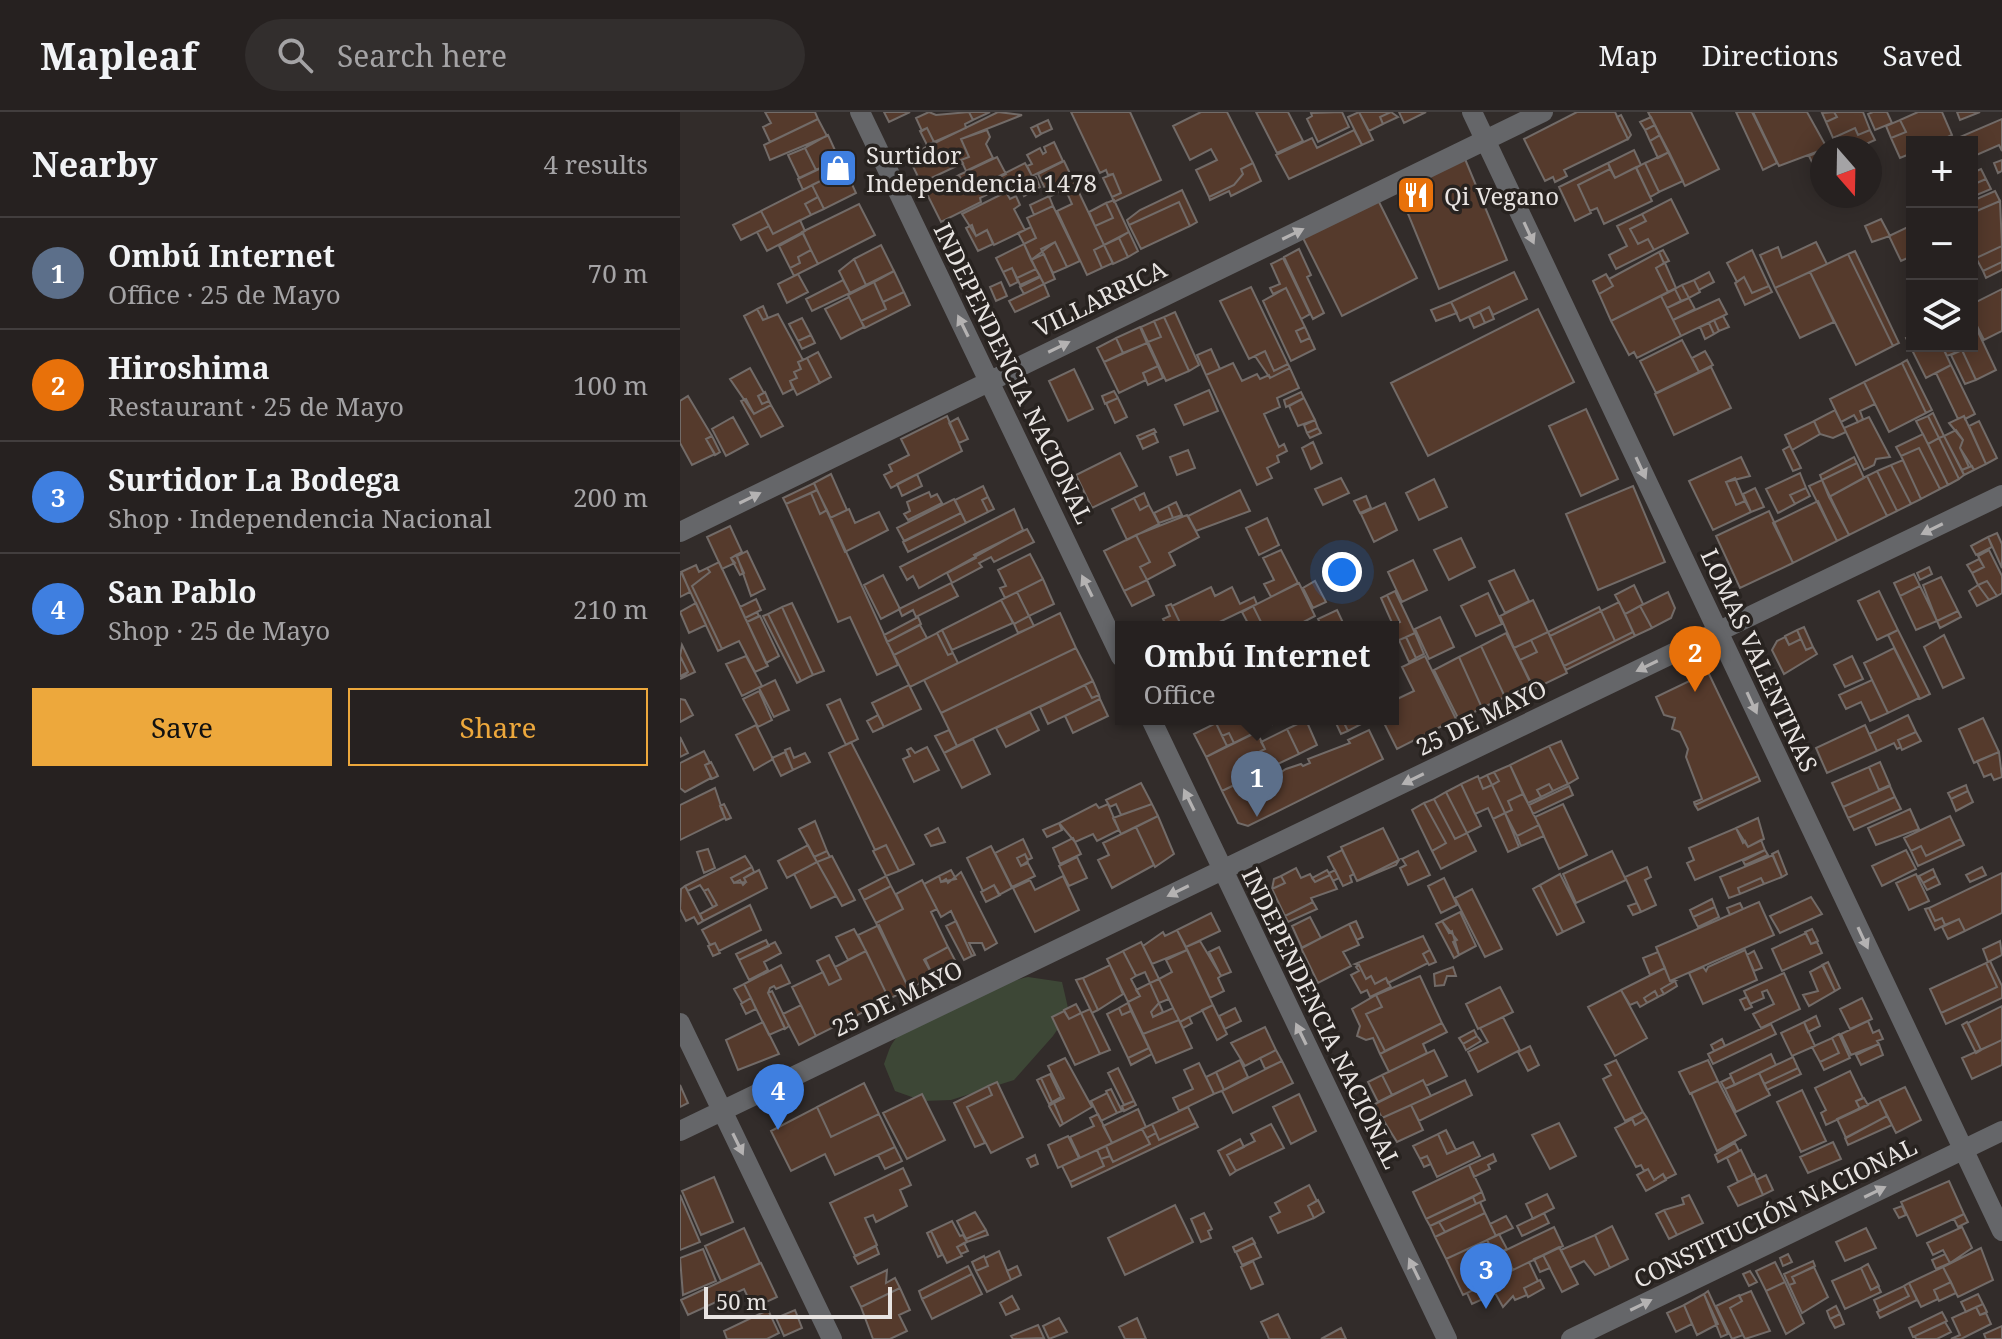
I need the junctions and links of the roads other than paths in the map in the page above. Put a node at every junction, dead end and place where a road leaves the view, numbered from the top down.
1 (860, 112) edge
2 (1472, 112) edge
3 (1543, 112) edge
4 (1485, 140) junction
5 (989, 381) junction
6 (2002, 495) edge
7 (680, 532) edge
8 (1718, 632) junction
9 (1115, 644) edge
10 (1154, 725) edge
11 (1223, 870) junction
12 (680, 1023) edge
13 (722, 1111) junction
14 (680, 1131) edge
15 (2002, 1131) edge
16 (1964, 1150) junction
17 (2002, 1231) edge
18 (832, 1339) edge
19 (1447, 1339) edge
20 (1571, 1339) edge

5 -> 1 street, INDEPENDENCIA NACIONAL
2 - 4 street, LOMAS VALENTINAS
3 - 4 street, VILLARRICA
5 -> 4 street, VILLARRICA
4 -> 8 street, LOMAS VALENTINAS
7 -> 5 street, VILLARRICA
9 -> 5 street, INDEPENDENCIA NACIONAL
6 -> 8 street, 25 DE MAYO
8 -> 11 street, 25 DE MAYO
8 -> 16 street, LOMAS VALENTINAS
11 -> 10 street, INDEPENDENCIA NACIONAL
11 -> 13 street, 25 DE MAYO
19 -> 11 street, INDEPENDENCIA NACIONAL
12 - 13 street
13 - 14 street, 25 DE MAYO
13 -> 18 street
15 - 16 street, CONSTITUCIÓN NACIONAL
16 - 17 street, LOMAS VALENTINAS
20 -> 16 street, CONSTITUCIÓN NACIONAL

